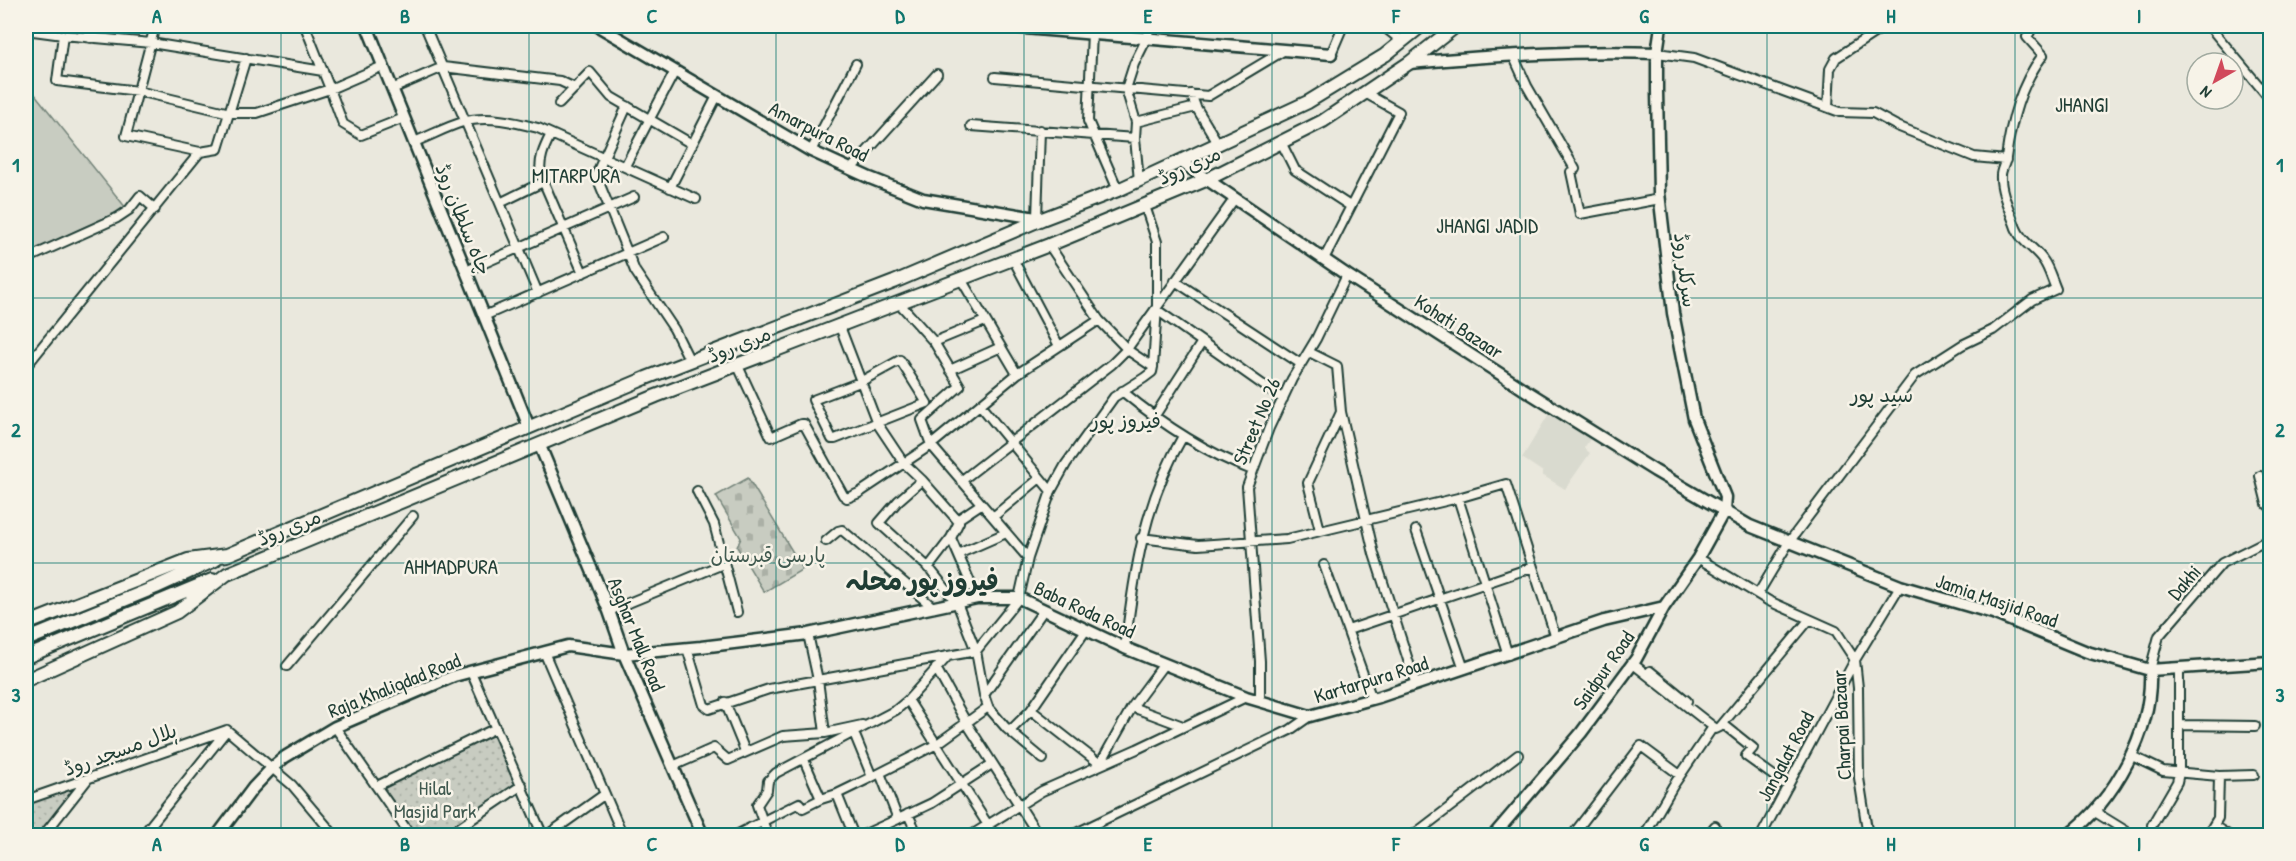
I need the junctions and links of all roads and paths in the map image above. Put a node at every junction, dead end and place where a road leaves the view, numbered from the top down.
1 (93, 26) edge
2 (155, 26) edge
3 (305, 26) edge
4 (367, 26) edge
5 (425, 26) edge
6 (598, 26) edge
7 (1000, 26) edge
8 (1150, 26) edge
9 (1343, 26) edge
10 (1383, 26) edge
11 (1421, 26) edge
12 (1456, 26) edge
13 (1661, 26) edge
14 (1885, 26) edge
15 (2028, 26) edge
16 (2209, 26) edge
17 (26, 30) edge
18 (1089, 30) edge
19 (63, 35) junction
20 (90, 38) junction
21 (1147, 38) junction
22 (1402, 41) junction
23 (151, 43) junction
24 (1285, 50) junction
25 (1657, 53) junction
26 (1331, 54) joint
27 (1513, 55) junction
28 (246, 58) junction
29 (1409, 63) junction
30 (856, 64) dead end
31 (383, 66) junction
32 (443, 67) junction
33 (323, 70) junction
34 (675, 71) junction
35 (937, 74) dead end
36 (995, 77) dead end
37 (1090, 86) junction
38 (574, 88) junction
39 (1126, 88) junction
40 (330, 89) junction
41 (392, 89) junction
42 (138, 91) junction
43 (1365, 93) junction
44 (1191, 94) junction
45 (717, 96) junction
46 (2271, 99) edge
47 (559, 104) dead end
48 (627, 106) junction
49 (1196, 107) junction
50 (1828, 107) junction
51 (230, 113) junction
52 (404, 118) junction
53 (650, 119) junction
54 (466, 121) junction
55 (1136, 122) junction
56 (971, 126) dead end
57 (1040, 130) junction
58 (551, 134) junction
59 (1094, 134) junction
60 (1135, 138) junction
61 (414, 142) junction
62 (692, 144) junction
63 (1282, 144) junction
64 (1219, 145) junction
65 (811, 151) junction
66 (200, 152) junction
67 (603, 156) junction
68 (2006, 160) junction
69 (1180, 162) junction
70 (625, 166) junction
71 (851, 169) junction
72 (1208, 179) junction
73 (1138, 181) junction
74 (543, 182) junction
75 (670, 188) junction
76 (1118, 190) junction
77 (634, 197) dead end
78 (1235, 198) junction
79 (696, 199) dead end
80 (1660, 199) junction
81 (500, 203) junction
82 (1145, 206) junction
83 (1350, 206) junction
84 (608, 208) junction
85 (155, 209) junction
86 (1040, 219) junction
87 (563, 228) junction
88 (664, 237) dead end
89 (1049, 245) junction
90 (518, 248) junction
91 (627, 254) junction
92 (26, 258) edge
93 (1013, 259) junction
94 (1324, 259) junction
95 (466, 271) junction
96 (583, 273) junction
97 (1347, 275) junction
98 (960, 279) junction
99 (1175, 281) junction
100 (538, 293) junction
101 (899, 303) junction
102 (1157, 308) junction
103 (484, 316) junction
104 (1099, 320) junction
105 (985, 321) junction
106 (839, 324) junction
107 (934, 342) junction
108 (1202, 342) junction
109 (1059, 346) junction
110 (1001, 347) junction
111 (1126, 349) junction
112 (1309, 352) junction
113 (690, 361) junction
114 (28, 364) dead end
115 (1301, 364) junction
116 (738, 366) junction
117 (1153, 367) junction
118 (950, 370) junction
119 (1017, 374) junction
120 (860, 382) junction
121 (1122, 392) junction
122 (1283, 399) junction
123 (980, 405) junction
124 (1341, 412) junction
125 (1154, 417) junction
126 (877, 423) junction
127 (529, 427) junction
128 (1183, 436) junction
129 (1012, 443) junction
130 (931, 445) junction
131 (540, 446) junction
132 (903, 462) junction
133 (1252, 470) junction
134 (2260, 476) dead end
135 (1040, 478) junction
136 (922, 480) junction
137 (961, 481) junction
138 (697, 491) dead end
139 (1051, 491) junction
140 (1458, 498) junction
141 (981, 504) junction
142 (2271, 507) edge
143 (1724, 511) junction
144 (413, 516) dead end
145 (993, 517) junction
146 (957, 520) junction
147 (1366, 520) junction
148 (1320, 530) junction
149 (1416, 530) dead end
150 (1006, 533) junction
151 (951, 538) junction
152 (1141, 538) junction
153 (2271, 539) edge
154 (826, 541) dead end
155 (1251, 542) junction
156 (1789, 542) junction
157 (958, 554) junction
158 (227, 555) junction
159 (1028, 558) junction
160 (1698, 558) junction
161 (723, 564) junction
162 (1324, 565) dead end
163 (1533, 567) junction
164 (928, 568) junction
165 (227, 574) junction
166 (1485, 584) junction
167 (1900, 586) junction
168 (1758, 594) junction
169 (976, 598) junction
170 (1018, 598) junction
171 (1439, 599) junction
172 (957, 603) junction
173 (1664, 607) junction
174 (934, 608) junction
175 (1043, 610) junction
176 (609, 611) junction
177 (737, 612) dead end
178 (1395, 614) junction
179 (1807, 619) junction
180 (26, 624) edge
181 (1086, 630) junction
182 (1348, 630) junction
183 (808, 634) junction
184 (1556, 638) junction
185 (26, 640) edge
186 (687, 648) junction
187 (1125, 648) junction
188 (976, 651) junction
189 (544, 652) junction
190 (624, 654) junction
191 (1508, 655) junction
192 (948, 656) junction
193 (26, 657) edge
194 (1855, 660) junction
195 (1634, 661) junction
196 (2271, 662) edge
197 (1164, 664) junction
198 (287, 666) dead end
199 (936, 668) junction
200 (1464, 669) junction
201 (2179, 669) junction
202 (2150, 670) junction
203 (471, 672) junction
204 (26, 680) edge
205 (818, 680) junction
206 (1416, 685) junction
207 (984, 695) junction
208 (1246, 697) junction
209 (1372, 699) junction
210 (909, 700) junction
211 (1260, 701) junction
212 (725, 702) junction
213 (988, 706) junction
214 (1132, 707) junction
215 (1030, 710) junction
216 (1310, 716) junction
217 (875, 722) junction
218 (966, 722) junction
219 (1723, 724) junction
220 (2179, 725) junction
221 (1183, 726) junction
222 (2255, 726) dead end
223 (335, 727) junction
224 (1713, 727) junction
225 (496, 728) junction
226 (1007, 729) junction
227 (227, 730) junction
228 (825, 732) junction
229 (854, 733) junction
230 (937, 744) junction
231 (745, 751) junction
232 (1518, 755) dead end
233 (2132, 756) junction
234 (1043, 759) dead end
235 (804, 760) junction
236 (992, 764) junction
237 (1100, 764) junction
238 (673, 766) junction
239 (273, 767) junction
240 (880, 773) junction
241 (2178, 773) junction
242 (1680, 775) junction
243 (2219, 776) junction
244 (2254, 776) dead end
245 (872, 777) junction
246 (88, 779) junction
247 (964, 784) junction
248 (522, 785) junction
249 (377, 786) junction
250 (1788, 786) junction
251 (605, 794) junction
252 (837, 794) junction
253 (821, 799) junction
254 (26, 800) edge
255 (1018, 805) junction
256 (2095, 812) junction
257 (908, 814) junction
258 (898, 819) junction
259 (762, 820) junction
260 (988, 823) junction
261 (2152, 825) dead end
262 (1715, 826) dead end
263 (2214, 826) junction
264 (221, 834) edge
265 (44, 836) edge
266 (142, 836) edge
267 (335, 836) edge
268 (411, 836) edge
269 (447, 836) edge
270 (545, 836) edge
271 (623, 836) edge
272 (703, 836) edge
273 (734, 836) edge
274 (768, 836) edge
275 (854, 836) edge
276 (861, 836) edge
277 (918, 836) edge
278 (970, 836) edge
279 (995, 836) edge
280 (1039, 836) edge
281 (1070, 836) edge
282 (1412, 836) edge
283 (1493, 836) edge
284 (1572, 836) edge
285 (1644, 836) edge
286 (1707, 836) edge
287 (1761, 836) edge
288 (1868, 836) edge
289 (2067, 836) edge
290 (2134, 836) edge
291 (2207, 836) edge
292 (2230, 836) edge

1 - 20 street
2 - 23 street
3 - 33 street
4 - 31 street, چاہ سلطان روڈ
5 - 32 street
6 - 34 street, Amarpura Road
7 - 18 street
8 - 21 street
9 - 26 street
10 - 22 street
11 - 22 main road, مری روڈ
12 - 29 main road, مری روڈ
13 - 25 street, سرکلر روڈ
14 - 50 street
15 - 68 street
16 - 46 street
17 - 19 street
18 - 21 street
18 - 37 street
19 - 20 street
19 - 42 street
20 - 23 street
21 - 24 street
21 - 39 street
22 - 64 main road, مری روڈ
23 - 28 street
23 - 42 street
24 - 26 street
24 - 44 street
25 - 27 street
25 - 50 street
25 - 80 street, سرکلر روڈ
27 - 29 street
27 - 80 street
28 - 33 street
28 - 51 street
29 - 43 main road, مری روڈ
30 - 65 street
31 - 40 street
31 - 41 street, چاہ سلطان روڈ
32 - 38 street
32 - 41 street
32 - 54 street
33 - 40 street
34 - 45 street, Amarpura Road
34 - 53 street
35 - 71 street
36 - 37 street
37 - 39 street
37 - 59 street
38 - 47 street
38 - 48 street
39 - 44 street
39 - 55 street
40 - 51 street
40 - 52 street
41 - 52 street, چاہ سلطان روڈ
42 - 51 street
42 - 66 street
43 - 63 main road, مری روڈ
43 - 83 street
44 - 49 street
45 - 62 street
45 - 65 street, Amarpura Road
48 - 53 street
48 - 67 street
49 - 55 street
49 - 64 street
50 - 68 street
51 - 66 street
52 - 61 street, چاہ سلطان روڈ
53 - 62 street
53 - 70 street
54 - 58 street
54 - 61 street
54 - 81 street
55 - 60 street
56 - 57 street
57 - 59 street
57 - 86 street
58 - 67 street
58 - 74 street
59 - 60 street
59 - 76 street
60 - 73 street
61 - 95 street, چاہ سلطان روڈ
62 - 75 street
63 - 72 main road, مری روڈ
63 - 83 street
64 - 69 main road, مری روڈ
65 - 71 street, Amarpura Road
66 - 85 street
67 - 70 street
67 - 84 street
68 - 156 street
69 - 72 street, Kohati Bazaar
69 - 73 main road, مری روڈ
70 - 75 street
71 - 86 street, Amarpura Road
72 - 78 street, Kohati Bazaar
72 - 82 main road, مری روڈ
73 - 76 main road, مری روڈ
74 - 81 street
74 - 87 street
75 - 79 street
76 - 86 main road, مری روڈ
77 - 84 street
78 - 94 street, Kohati Bazaar
78 - 99 street
80 - 143 street, سرکلر روڈ
81 - 90 street
82 - 89 main road, مری روڈ
82 - 102 street
83 - 94 street
84 - 87 street
84 - 91 street
85 - 92 street
85 - 114 street
86 - 113 main road, مری روڈ
87 - 90 street
87 - 96 street
88 - 91 street
89 - 93 main road, مری روڈ
89 - 104 street
90 - 95 street
90 - 100 street
91 - 96 street
91 - 113 street
93 - 98 main road, مری روڈ
93 - 109 street
94 - 97 street, Kohati Bazaar
95 - 103 street, چاہ سلطان روڈ
96 - 100 street
97 - 112 street, Street No 26
97 - 143 street, Kohati Bazaar
98 - 101 main road, مری روڈ
98 - 105 street
99 - 102 street
99 - 115 street
100 - 103 street
101 - 106 main road, مری روڈ
101 - 107 street
102 - 108 street
102 - 111 street
102 - 117 street
103 - 127 street, چاہ سلطان روڈ
104 - 109 street
104 - 111 street
105 - 107 street
105 - 110 street
106 - 116 main road, مری روڈ
106 - 120 street
107 - 118 street
108 - 122 street
108 - 125 street
109 - 119 street
110 - 118 street
110 - 119 street
111 - 117 street
111 - 129 street
112 - 115 street, Street No 26
112 - 124 street
113 - 127 main road, مری روڈ
115 - 122 street, Street No 26
116 - 131 main road, مری روڈ
116 - 132 street
117 - 121 street
118 - 130 street
119 - 123 street
120 - 126 street
120 - 126 street
120 - 126 street
121 - 125 street
121 - 139 street
122 - 133 street, Street No 26
123 - 129 street
123 - 130 street
124 - 147 street
124 - 148 street
125 - 128 street
126 - 132 street
127 - 158 main road, مری روڈ
128 - 133 street
128 - 152 street
129 - 135 street
129 - 137 street
130 - 132 street
130 - 137 street
131 - 165 main road, مری روڈ
131 - 176 street, Asghar Mall Road
132 - 136 street
133 - 155 street, Street No 26
134 - 142 street
135 - 139 street
135 - 145 street
136 - 146 street
136 - 164 street
137 - 141 street
138 - 161 street
139 - 159 street
140 - 147 street
140 - 163 street
140 - 166 street
141 - 145 street
141 - 146 street
143 - 156 street, Jamia Masjid Road
143 - 160 street, Saidpur Road
144 - 198 street
145 - 150 street
146 - 151 street
147 - 148 street
147 - 178 street
148 - 155 street
149 - 171 street
150 - 157 street
150 - 159 street
151 - 157 street
151 - 164 street
152 - 155 street
152 - 187 street
153 - 202 street, Dakhi
154 - 174 street
155 - 211 street, Street No 26
156 - 167 street, Jamia Masjid Road
156 - 168 street
157 - 169 street
158 - 180 main road, مری روڈ
158 - 185 main road
159 - 170 street
160 - 168 street, Charpai Bazaar
160 - 173 street, Saidpur Road
161 - 176 street
161 - 177 street
162 - 182 street
163 - 166 street
163 - 184 street
164 - 172 street
165 - 193 main road
165 - 204 main road, مری روڈ
166 - 171 street
166 - 191 street
167 - 194 street, Jangalat Road
167 - 202 street, Jamia Masjid Road
168 - 179 street, Charpai Bazaar
169 - 170 street, Baba Roda Road
169 - 172 street, Baba Roda Road
170 - 175 street, Baba Roda Road
170 - 188 street
171 - 178 street
171 - 200 street
172 - 174 street, Baba Roda Road
172 - 188 street
173 - 184 street, Kartarpura Road
173 - 195 street, Saidpur Road
174 - 183 street, Baba Roda Road
175 - 181 street, Baba Roda Road
175 - 207 street
176 - 190 street, Asghar Mall Road
178 - 182 street
178 - 206 street
179 - 194 street, Charpai Bazaar
179 - 195 street
179 - 219 street
181 - 187 street, Baba Roda Road
181 - 215 street
182 - 209 street
183 - 186 street, Baba Roda Road
183 - 205 street
184 - 191 street, Kartarpura Road
186 - 190 street, Baba Roda Road
186 - 212 street
187 - 197 street, Baba Roda Road
188 - 192 street
188 - 207 street
189 - 190 street, Raja Khaliqdad Road
189 - 203 street, Raja Khaliqdad Road
189 - 251 street
190 - 238 street, Asghar Mall Road
191 - 200 street, Kartarpura Road
192 - 199 street
192 - 205 street
194 - 250 street, Jangalat Road
194 - 288 street, Charpai Bazaar
195 - 224 street
195 - 283 street, Saidpur Road
196 - 201 street, Jamia Masjid Road
197 - 208 street, Baba Roda Road
197 - 214 street
199 - 210 street
199 - 218 street
200 - 206 street, Kartarpura Road
201 - 202 street, Jamia Masjid Road
201 - 220 street
202 - 233 street
203 - 223 street, Raja Khaliqdad Road
203 - 225 street
205 - 212 street
205 - 228 street
206 - 209 street, Kartarpura Road
207 - 213 street
208 - 211 street, Baba Roda Road
208 - 221 street
209 - 216 street, Kartarpura Road
210 - 217 street
210 - 230 street
211 - 216 street, Baba Roda Road
212 - 231 street
213 - 218 street
213 - 226 street
214 - 221 street
214 - 237 street
215 - 226 street
215 - 237 street
216 - 281 street, Kartarpura Road
217 - 228 street
217 - 229 street
218 - 230 street
218 - 236 street
219 - 224 street
219 - 250 street
220 - 222 street
220 - 241 street
221 - 237 street
223 - 239 street, Raja Khaliqdad Road
223 - 249 street
224 - 242 street
225 - 248 street
225 - 249 street
226 - 234 street
227 - 239 street
227 - 246 street, ہلال مسجد روڈ
227 - 266 street
228 - 231 street
229 - 235 street
229 - 245 street
230 - 240 street
230 - 247 street
231 - 238 street
232 - 282 street
233 - 241 street
233 - 256 street
235 - 253 street
235 - 259 street
236 - 247 street
236 - 255 street
237 - 255 street
238 - 272 street, Asghar Mall Road
239 - 264 street, Raja Khaliqdad Road
239 - 267 street
240 - 245 street
240 - 258 street
241 - 243 street
241 - 261 street
242 - 284 street
242 - 285 street
243 - 244 street
243 - 263 street
245 - 252 street
246 - 254 street, ہلال مسجد روڈ
246 - 265 street
247 - 257 street
247 - 260 street
248 - 269 street
248 - 270 street
249 - 268 street
250 - 287 street, Jangalat Road
251 - 270 street
251 - 271 street
252 - 253 street
252 - 275 street
253 - 259 street
255 - 260 street
255 - 280 street
256 - 289 street
256 - 290 street
257 - 258 street
257 - 277 street
258 - 276 street
259 - 273 street
259 - 274 street
260 - 278 street
260 - 279 street
262 - 286 street
263 - 291 street
263 - 292 street

